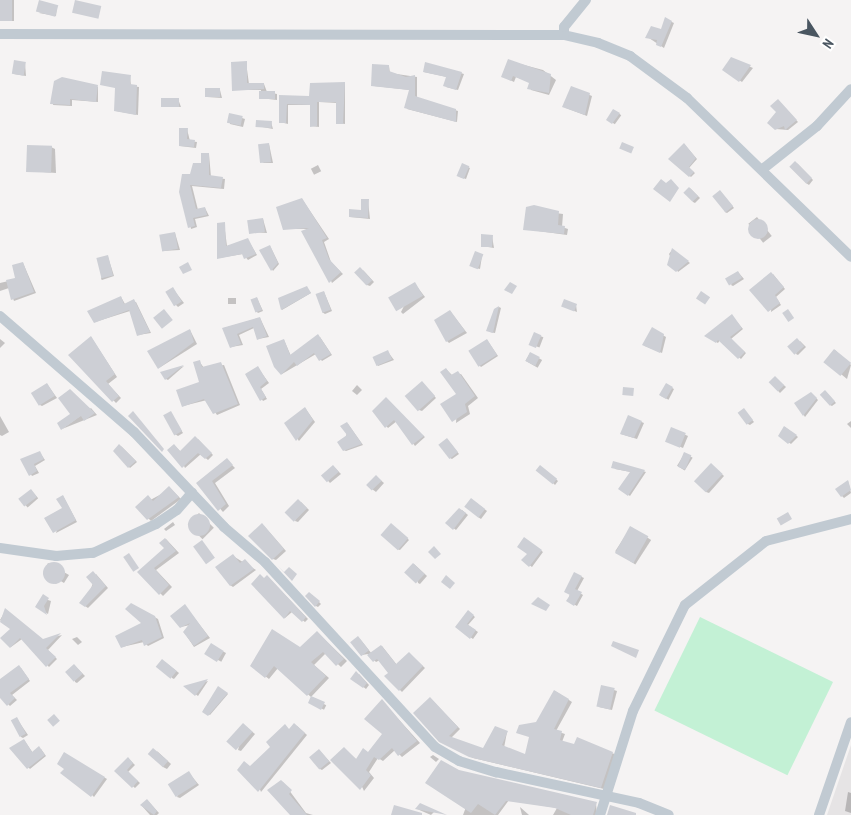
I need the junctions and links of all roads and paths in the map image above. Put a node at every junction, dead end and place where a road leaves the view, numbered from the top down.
1 (586, 0) edge
2 (0, 34) edge
3 (564, 35) junction
4 (851, 88) edge
5 (764, 168) junction
6 (851, 257) edge
7 (0, 316) edge
8 (192, 493) junction
9 (851, 520) edge
10 (0, 548) edge
11 (851, 722) edge
12 (609, 796) junction
13 (600, 815) edge
14 (669, 815) edge
15 (819, 815) edge

1 - 3 street
2 - 3 street
3 - 5 street
4 - 5 street
5 - 6 street
7 - 8 street
8 - 10 street
8 - 12 street
9 - 12 street
11 - 15 street
12 - 13 street
12 - 14 street

